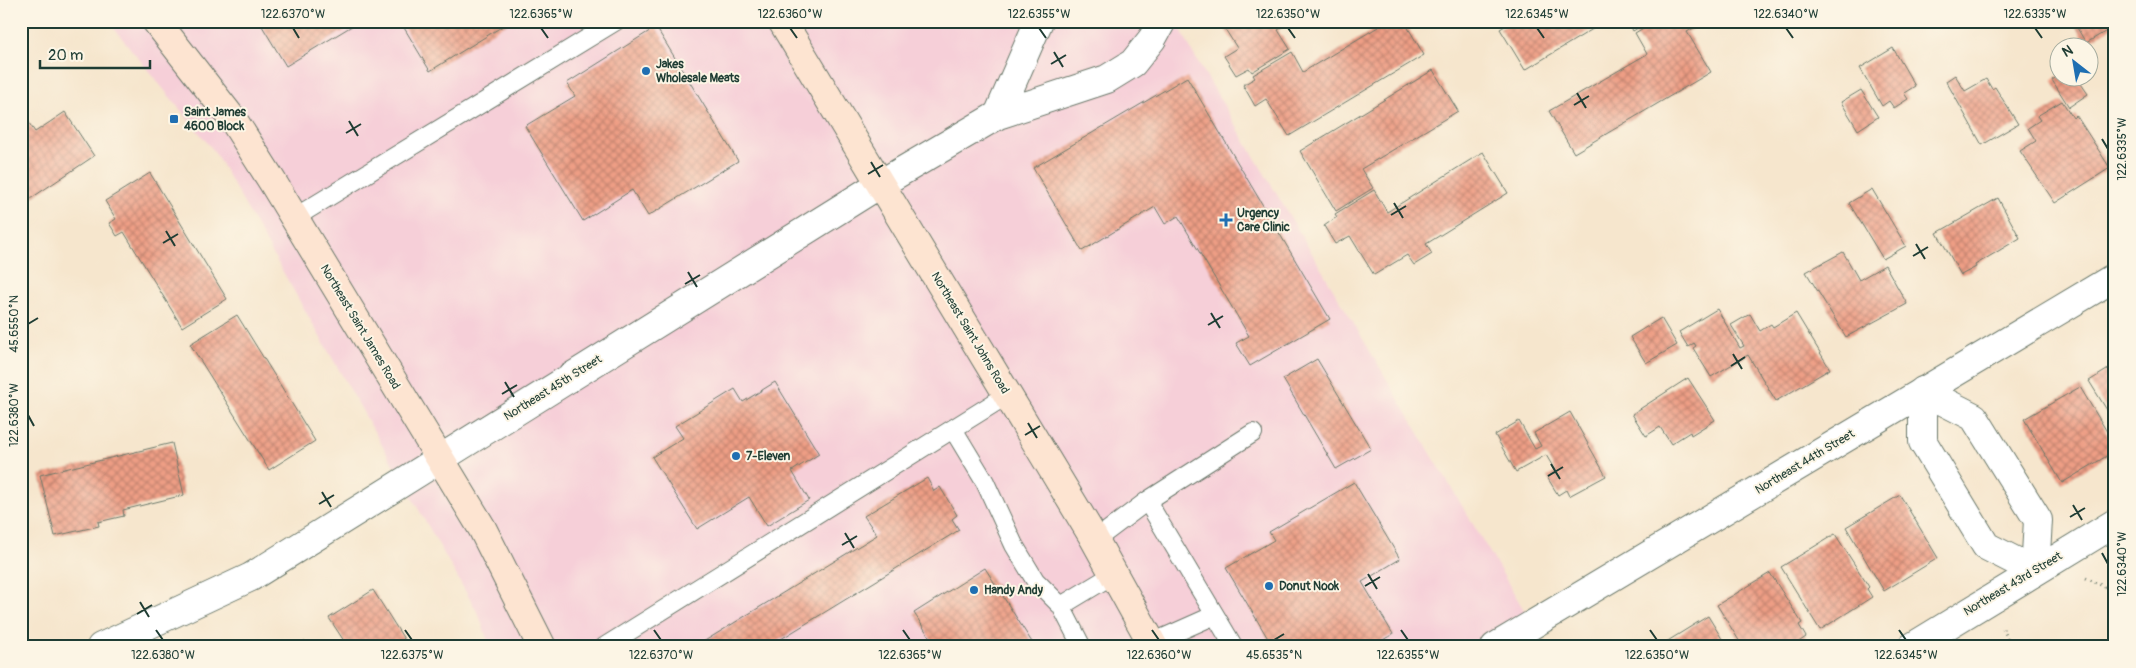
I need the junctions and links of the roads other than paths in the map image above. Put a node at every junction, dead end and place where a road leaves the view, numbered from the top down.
1 (156, 21) edge
2 (616, 21) edge
3 (782, 21) edge
4 (1039, 21) edge
5 (1162, 21) edge
6 (998, 115) junction
7 (880, 184) junction
8 (294, 218) junction
9 (2115, 277) edge
10 (1923, 391) junction
11 (1007, 395) junction
12 (953, 429) junction
13 (1253, 433) dead end
14 (440, 459) junction
15 (1147, 501) junction
16 (2115, 523) edge
17 (1094, 541) junction
18 (2035, 571) junction
19 (1114, 574) junction
20 (1061, 606) junction
21 (1215, 615) junction
22 (1153, 645) edge
23 (101, 647) edge
24 (542, 647) edge
25 (604, 647) edge
26 (1082, 647) edge
27 (1234, 647) edge
28 (1495, 647) edge
29 (1912, 647) edge

1 - 8 main road, Northeast Saint James Road
2 - 8 lane
3 - 7 main road, Northeast Saint Johns Road
4 - 6 street
5 - 6 street, Northeast 45th Street
6 - 7 street, Northeast 45th Street
7 - 11 main road, Northeast Saint Johns Road
7 - 14 street, Northeast 45th Street
8 - 14 main road, Northeast Saint James Road
9 - 10 street, Northeast 44th Street
10 - 18 street
10 - 18 street
10 - 28 street, Northeast 44th Street
11 - 12 lane
11 - 17 main road, Northeast Saint Johns Road
12 - 20 lane
12 - 25 lane
13 - 15 lane
14 - 23 street, Northeast 45th Street
14 - 24 main road, Northeast Saint James Road
15 - 17 lane
15 - 21 lane
16 - 18 street, Northeast 43rd Street
17 - 19 main road, Northeast Saint Johns Road
18 - 29 street, Northeast 43rd Street
19 - 20 lane
19 - 22 main road, Northeast Saint Johns Road
20 - 26 lane
21 - 22 lane
21 - 27 lane

